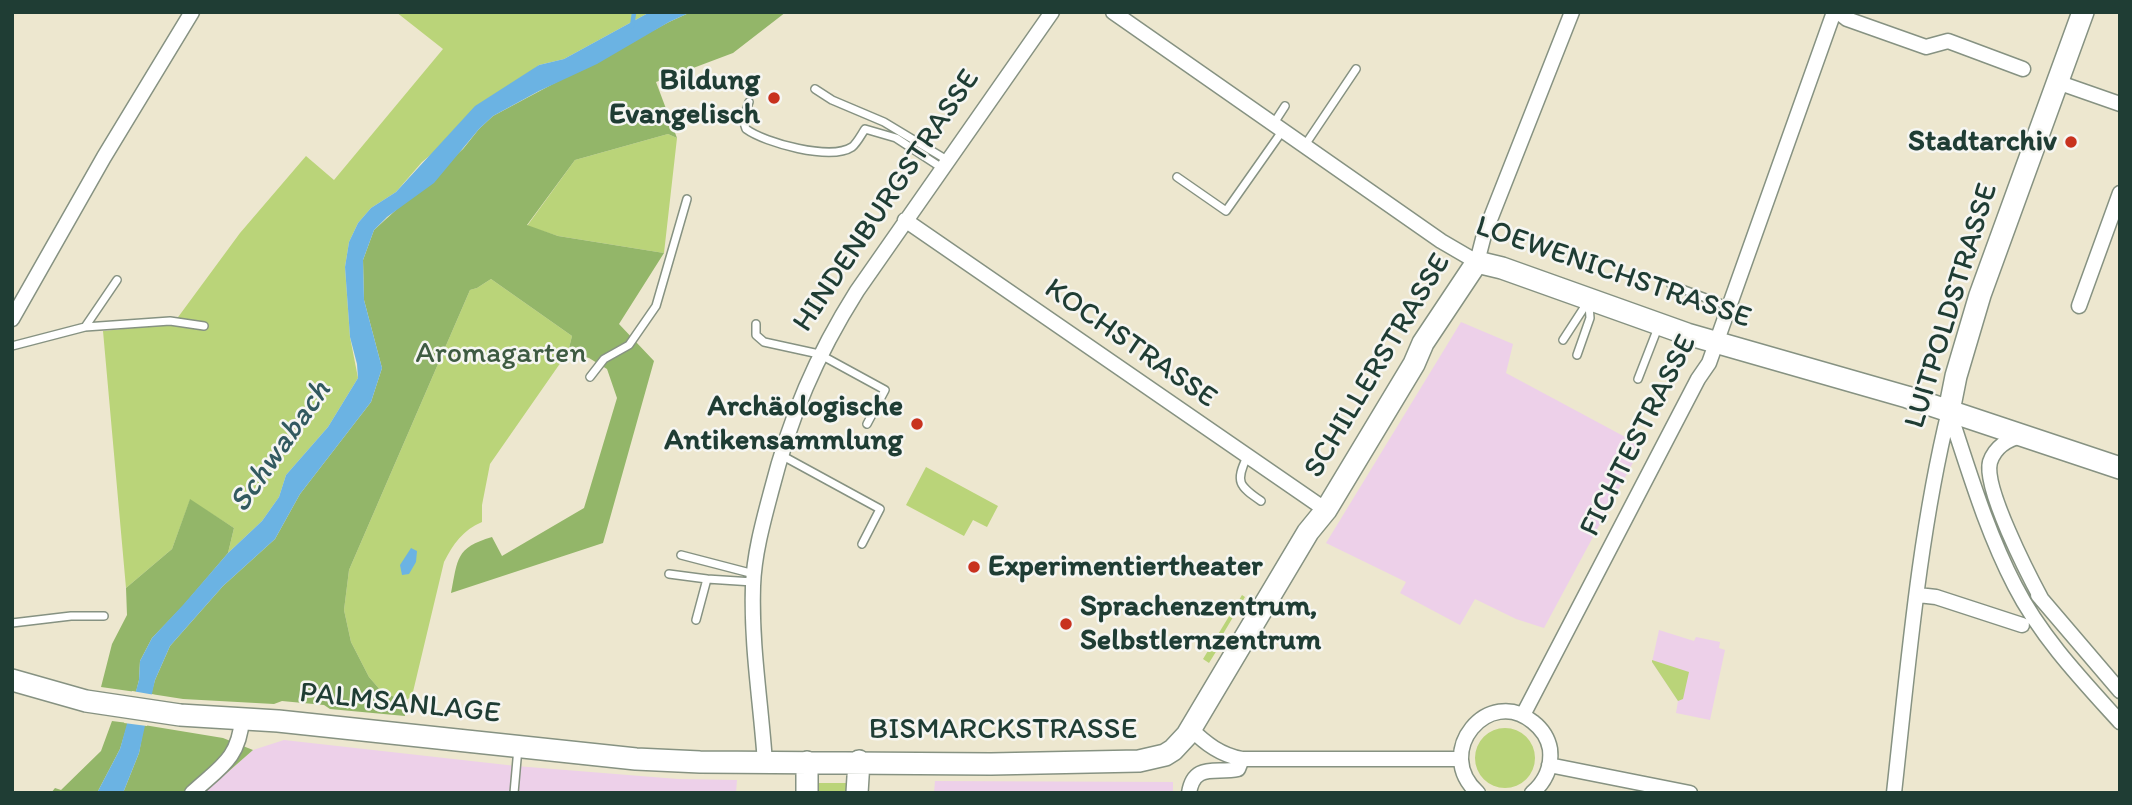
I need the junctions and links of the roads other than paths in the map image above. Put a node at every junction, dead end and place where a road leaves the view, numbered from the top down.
1 (192, 12) edge
2 (1052, 12) edge
3 (1113, 12) edge
4 (1572, 12) edge
5 (1836, 12) edge
6 (2083, 12) edge
7 (1356, 69) dead end
8 (2023, 69) dead end
9 (2057, 82) junction
10 (815, 89) dead end
11 (749, 102) dead end
12 (2120, 104) edge
13 (1286, 106) dead end
14 (1278, 126) junction
15 (1305, 145) junction
16 (944, 164) junction
17 (1177, 177) dead end
18 (2120, 192) edge
19 (687, 199) dead end
20 (905, 220) junction
21 (1477, 262) junction
22 (117, 280) dead end
23 (1671, 285) dead end
24 (1589, 300) junction
25 (2079, 306) dead end
26 (1730, 307) junction
27 (12, 319) edge
28 (756, 324) dead end
29 (1659, 324) junction
30 (204, 326) dead end
31 (85, 327) junction
32 (1563, 340) dead end
33 (1716, 343) junction
34 (12, 346) edge
35 (819, 354) junction
36 (1577, 355) dead end
37 (590, 377) dead end
38 (1639, 379) dead end
39 (1949, 411) junction
40 (866, 424) dead end
41 (2022, 436) junction
42 (780, 455) junction
43 (1247, 457) junction
44 (2120, 468) edge
45 (1261, 501) dead end
46 (1326, 510) junction
47 (862, 544) dead end
48 (681, 555) dead end
49 (2001, 556) junction
50 (669, 573) dead end
51 (753, 578) junction
52 (707, 579) junction
53 (1918, 594) junction
54 (2042, 600) junction
55 (104, 616) dead end
56 (696, 620) dead end
57 (12, 623) edge
58 (2022, 625) dead end
59 (2063, 627) junction
60 (2049, 638) junction
61 (12, 681) edge
62 (2120, 691) edge
63 (1523, 716) junction
64 (242, 719) junction
65 (2120, 722) edge
66 (1191, 729) junction
67 (518, 746) junction
68 (1242, 759) junction
69 (1461, 759) junction
70 (859, 761) junction
71 (775, 762) junction
72 (807, 762) junction
73 (1549, 765) junction
74 (1671, 791) edge
75 (192, 793) edge
76 (514, 793) edge
77 (807, 793) edge
78 (857, 793) edge
79 (1189, 793) edge
80 (1478, 793) edge
81 (1532, 793) edge
82 (1690, 793) edge
83 (1894, 793) edge

1 - 27 street
2 - 16 street, HINDENBURGSTRASSE
3 - 14 street, LOEWENICHSTRASSE
4 - 21 street, SCHILLERSTRASSE
5 - 8 street
5 - 26 street, FICHTESTRASSE
6 - 9 street, LUITPOLDSTRASSE
7 - 15 lane
9 - 12 street
9 - 39 street, LUITPOLDSTRASSE
10 - 16 lane
11 - 16 lane
13 - 14 lane
14 - 15 street, LOEWENICHSTRASSE
14 - 17 lane
15 - 21 street, LOEWENICHSTRASSE
16 - 20 street, HINDENBURGSTRASSE
18 - 25 street
19 - 37 lane
20 - 35 street, HINDENBURGSTRASSE
20 - 43 street, KOCHSTRASSE
21 - 24 street, LOEWENICHSTRASSE
21 - 46 street, SCHILLERSTRASSE
22 - 31 lane
23 - 26 lane
24 - 29 street, LOEWENICHSTRASSE
24 - 32 lane
24 - 36 lane
26 - 33 street, FICHTESTRASSE
28 - 35 lane
29 - 33 street, LOEWENICHSTRASSE
29 - 38 lane
30 - 31 lane
31 - 34 lane
33 - 39 street, LOEWENICHSTRASSE
33 - 63 street, FICHTESTRASSE
35 - 40 lane
35 - 42 street, HINDENBURGSTRASSE
39 - 41 street, LOEWENICHSTRASSE
39 - 49 street
39 - 53 street, LUITPOLDSTRASSE
41 - 44 street, LOEWENICHSTRASSE
41 - 54 street
42 - 47 lane
42 - 51 street, HINDENBURGSTRASSE
43 - 45 lane
43 - 46 street, KOCHSTRASSE
46 - 66 street, SCHILLERSTRASSE
48 - 51 lane
49 - 54 street
49 - 60 street
50 - 52 lane
51 - 52 lane
51 - 71 street, HINDENBURGSTRASSE
52 - 56 lane
53 - 58 street
53 - 83 street, LUITPOLDSTRASSE
54 - 59 street
55 - 57 lane
59 - 60 street
59 - 62 street
60 - 65 street
61 - 64 street, PALMSANLAGE
63 - 69 street
63 - 73 street
64 - 67 street, PALMSANLAGE
64 - 75 street
66 - 68 street
66 - 70 street, BISMARCKSTRASSE
67 - 71 street, PALMSANLAGE
67 - 76 lane
68 - 69 street
68 - 79 street
69 - 80 street
70 - 72 street, BISMARCKSTRASSE
70 - 78 street
71 - 72 street, BISMARCKSTRASSE
72 - 77 street
73 - 74 street
73 - 81 street
74 - 82 street

